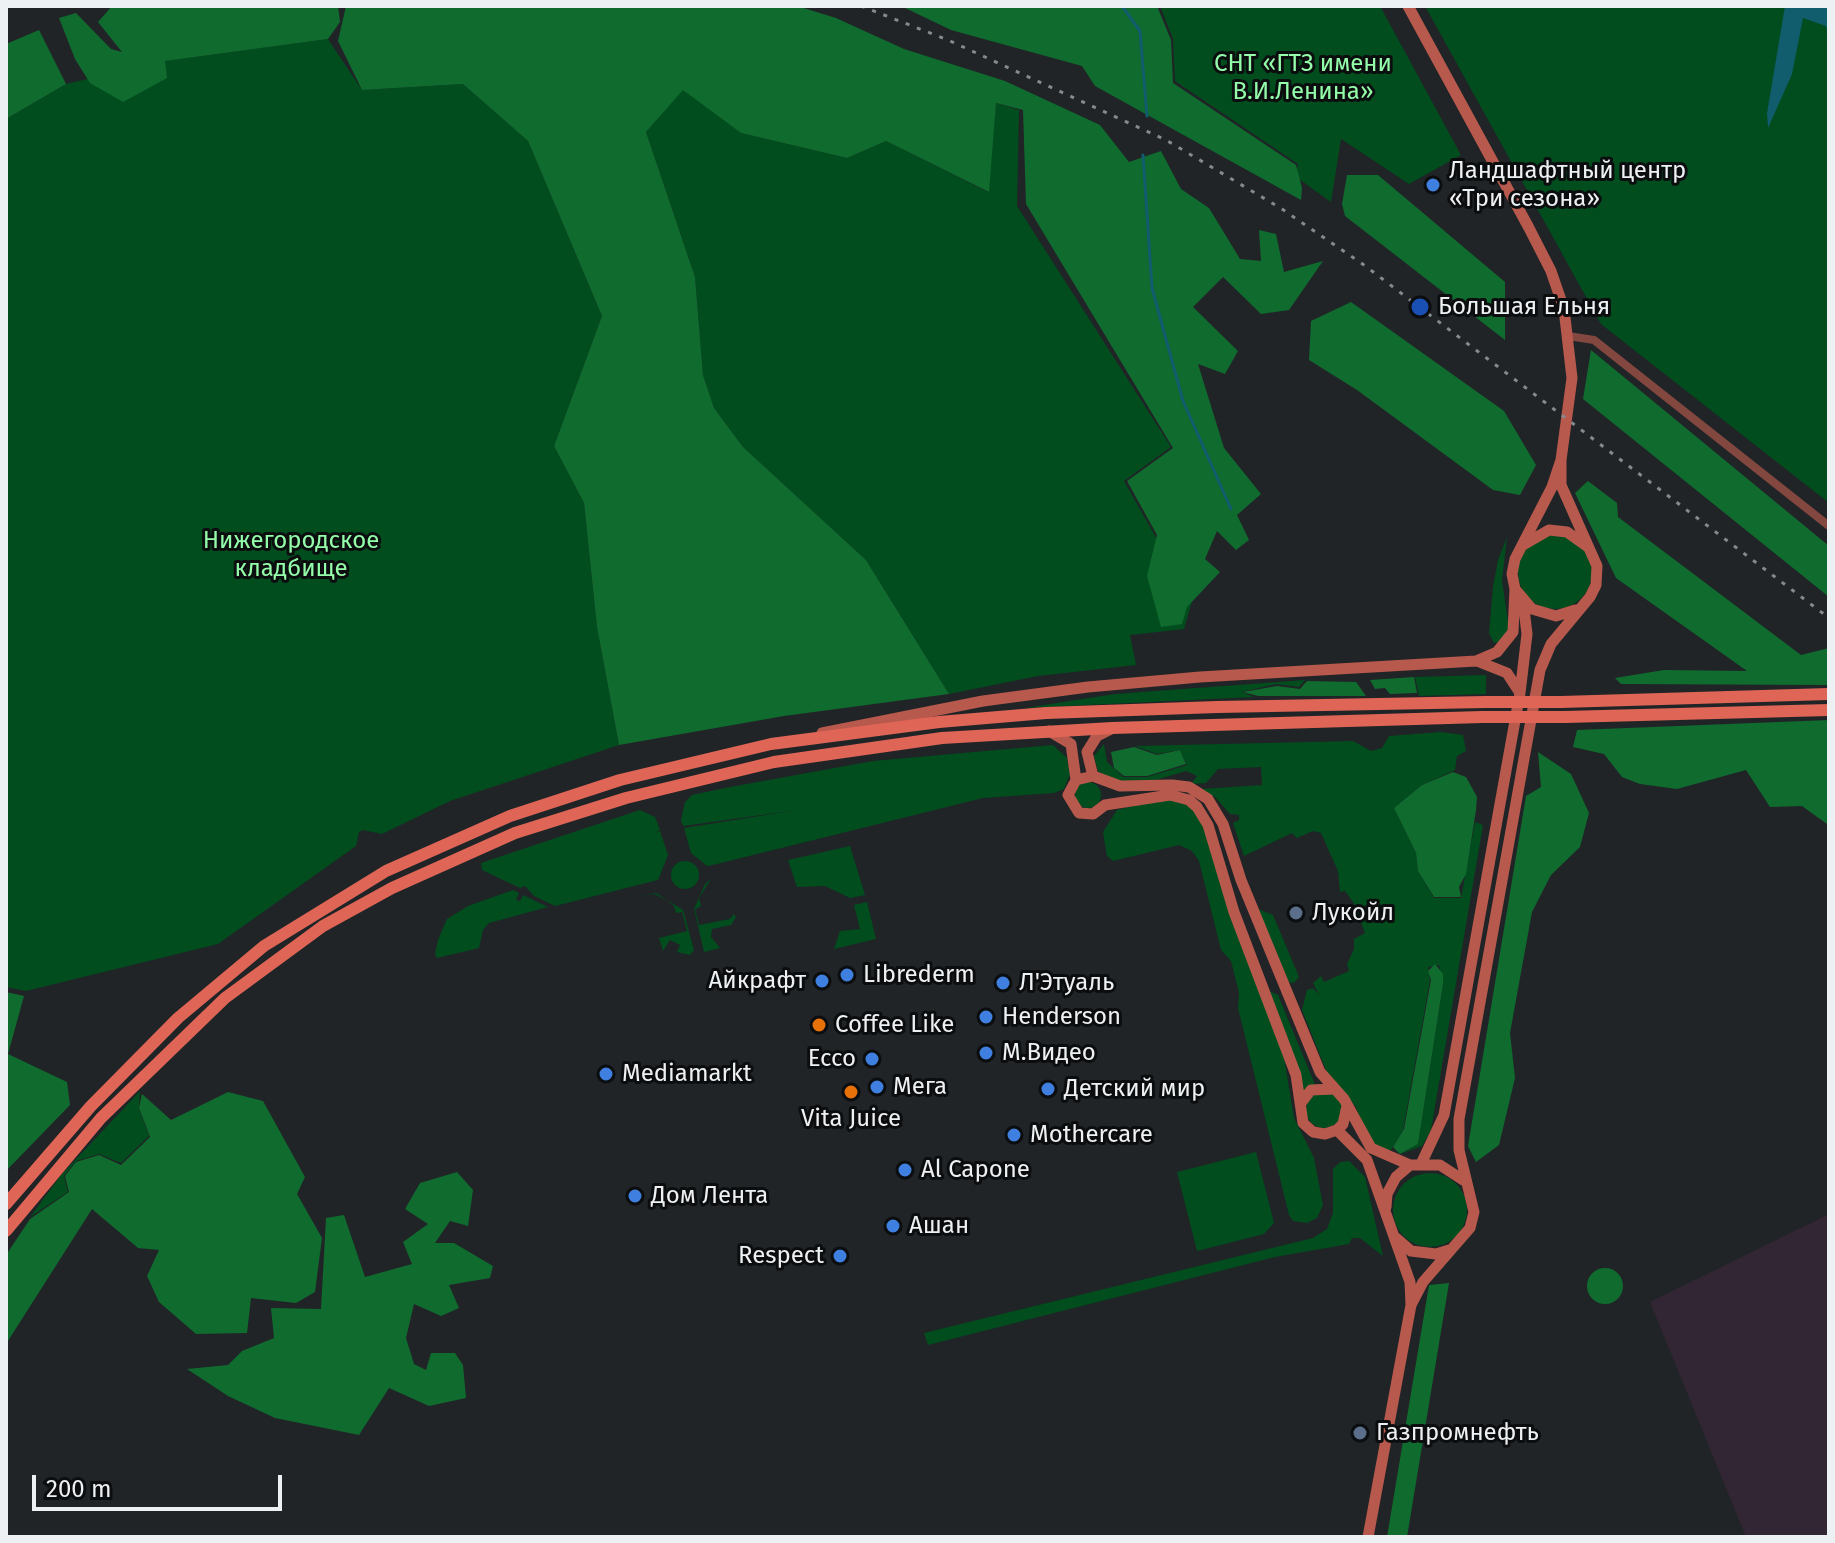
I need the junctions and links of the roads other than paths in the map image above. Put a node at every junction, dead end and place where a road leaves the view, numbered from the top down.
1 (1408, 6) edge
2 (1568, 336) junction
3 (1561, 460) junction
4 (1829, 526) edge
5 (1520, 548) junction
6 (1592, 550) junction
7 (1515, 589) junction
8 (1523, 601) junction
9 (1579, 608) junction
10 (1476, 661) junction
11 (1520, 693) junction
12 (1829, 694) edge
13 (1829, 710) edge
14 (1112, 728) junction
15 (1047, 730) junction
16 (794, 740) junction
17 (1098, 779) junction
18 (1076, 780) junction
19 (1105, 805) junction
20 (1335, 1090) junction
21 (1301, 1103) junction
22 (1347, 1106) junction
23 (1337, 1130) junction
24 (1416, 1164) junction
25 (1463, 1180) junction
26 (6, 1204) edge
27 (1386, 1216) junction
28 (6, 1231) edge
29 (1391, 1231) junction
30 (1451, 1249) junction
31 (1411, 1305) junction
32 (1368, 1537) edge

1 - 2 main road
2 - 3 main road
2 - 4 street
3 - 5 main road
3 - 6 main road
5 - 6 main road
5 - 7 main road
6 - 9 main road
7 - 8 main road
7 - 10 main road
8 - 9 main road
8 - 11 main road
9 - 25 main road
10 - 11 main road
10 - 16 main road
11 - 24 main road
12 - 16 main road, bridge
13 - 14 main road, bridge
14 - 15 main road
14 - 17 main road
15 - 18 main road
15 - 28 main road
16 - 26 main road
17 - 18 main road
17 - 19 main road
17 - 20 main road
18 - 19 main road
19 - 21 main road
20 - 21 main road
20 - 22 main road
21 - 23 main road
22 - 23 main road
22 - 24 main road
23 - 27 main road
24 - 25 main road
24 - 27 main road
25 - 30 main road
27 - 29 main road
29 - 30 main road
29 - 31 main road
30 - 31 main road
31 - 32 main road

